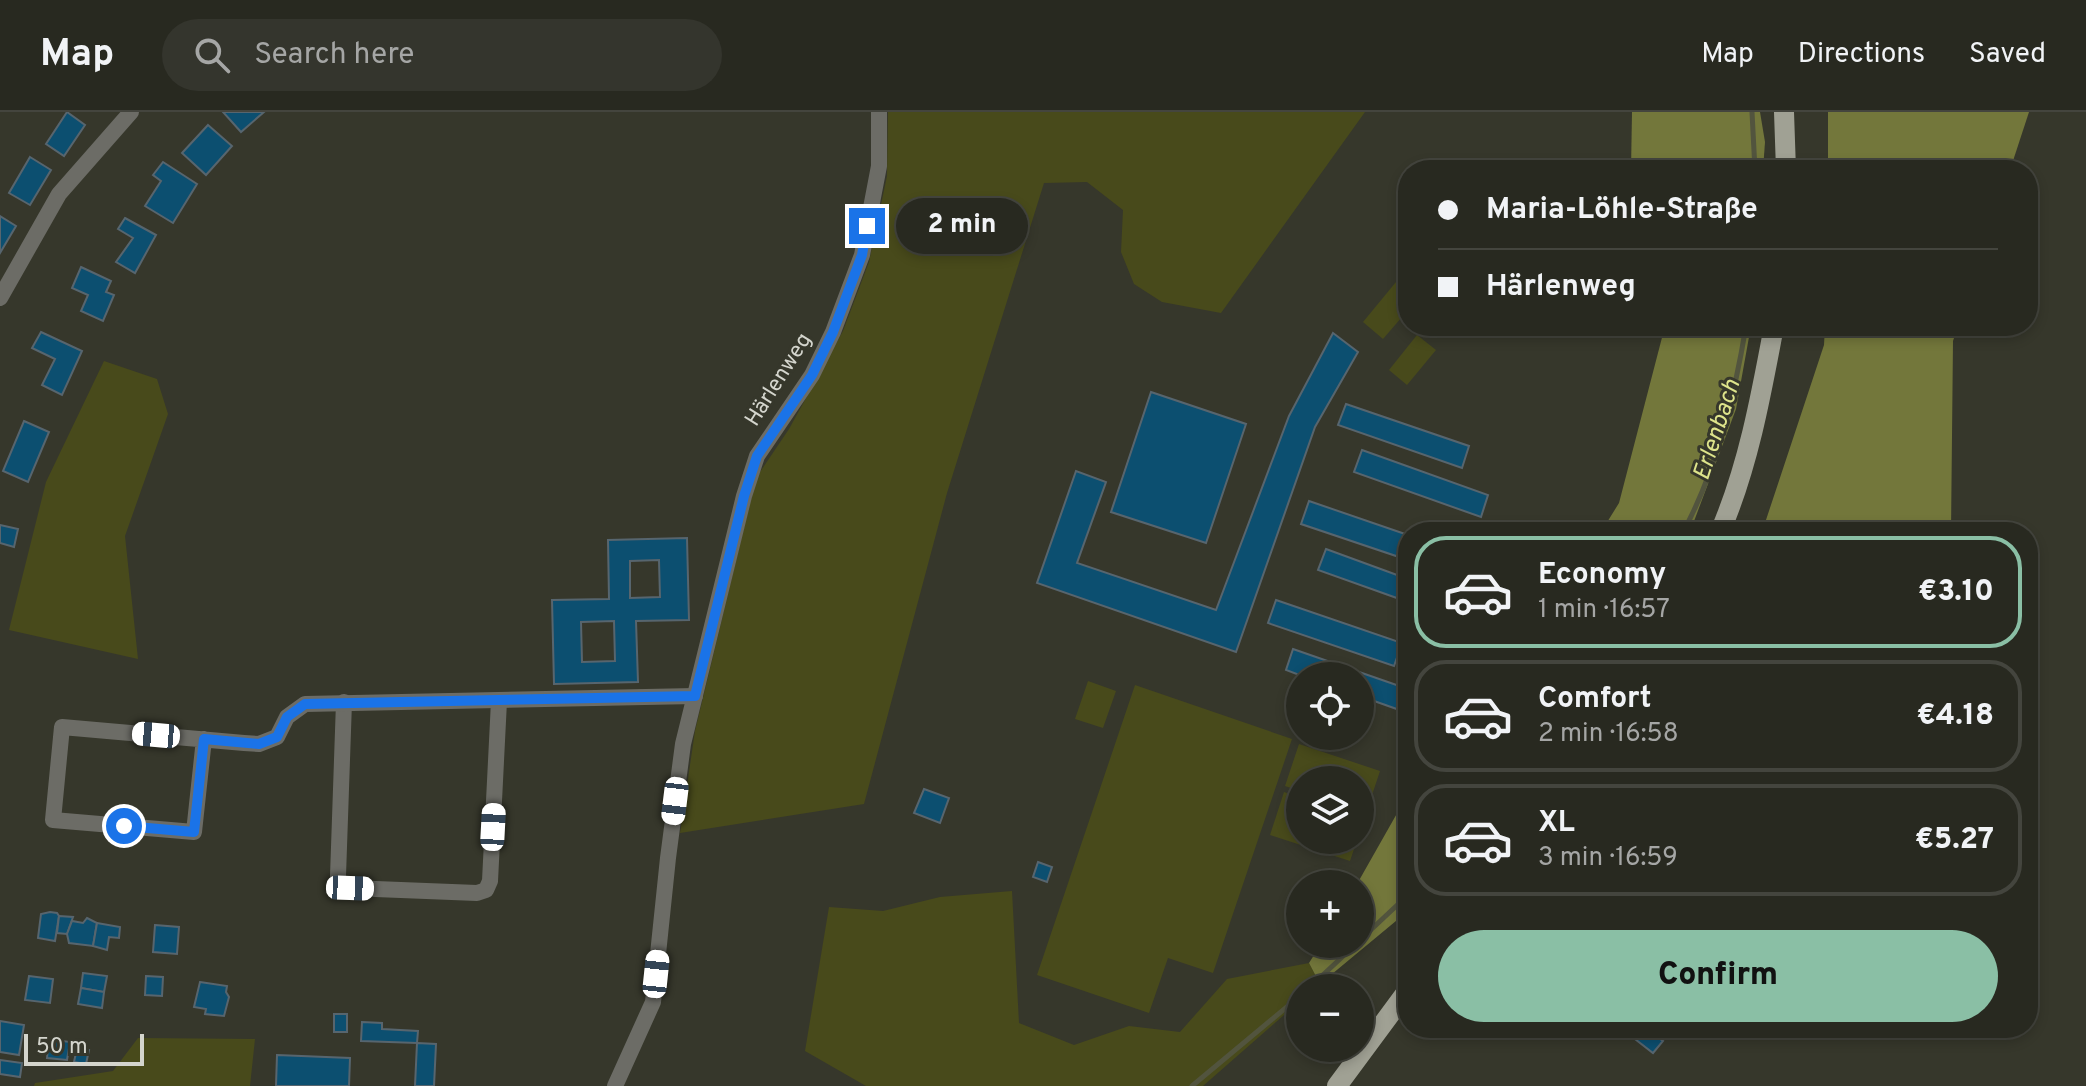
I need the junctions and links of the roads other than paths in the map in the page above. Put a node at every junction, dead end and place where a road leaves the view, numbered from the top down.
1 (131, 112) edge
2 (879, 112) edge
3 (1784, 112) edge
4 (1786, 160) edge
5 (0, 298) edge
6 (1772, 336) edge
7 (1723, 522) edge
8 (695, 696) junction
9 (499, 701) junction
10 (344, 702) junction
11 (204, 739) junction
12 (1398, 1004) edge
13 (615, 1086) edge
14 (1337, 1086) edge

1 - 5 street
2 - 8 street, Härlenweg
3 - 4 main road
6 - 7 main road
8 - 9 street
8 - 13 street, Härlenweg
9 - 10 street
9 - 10 street
10 - 11 street
11 - 11 street
12 - 14 main road

